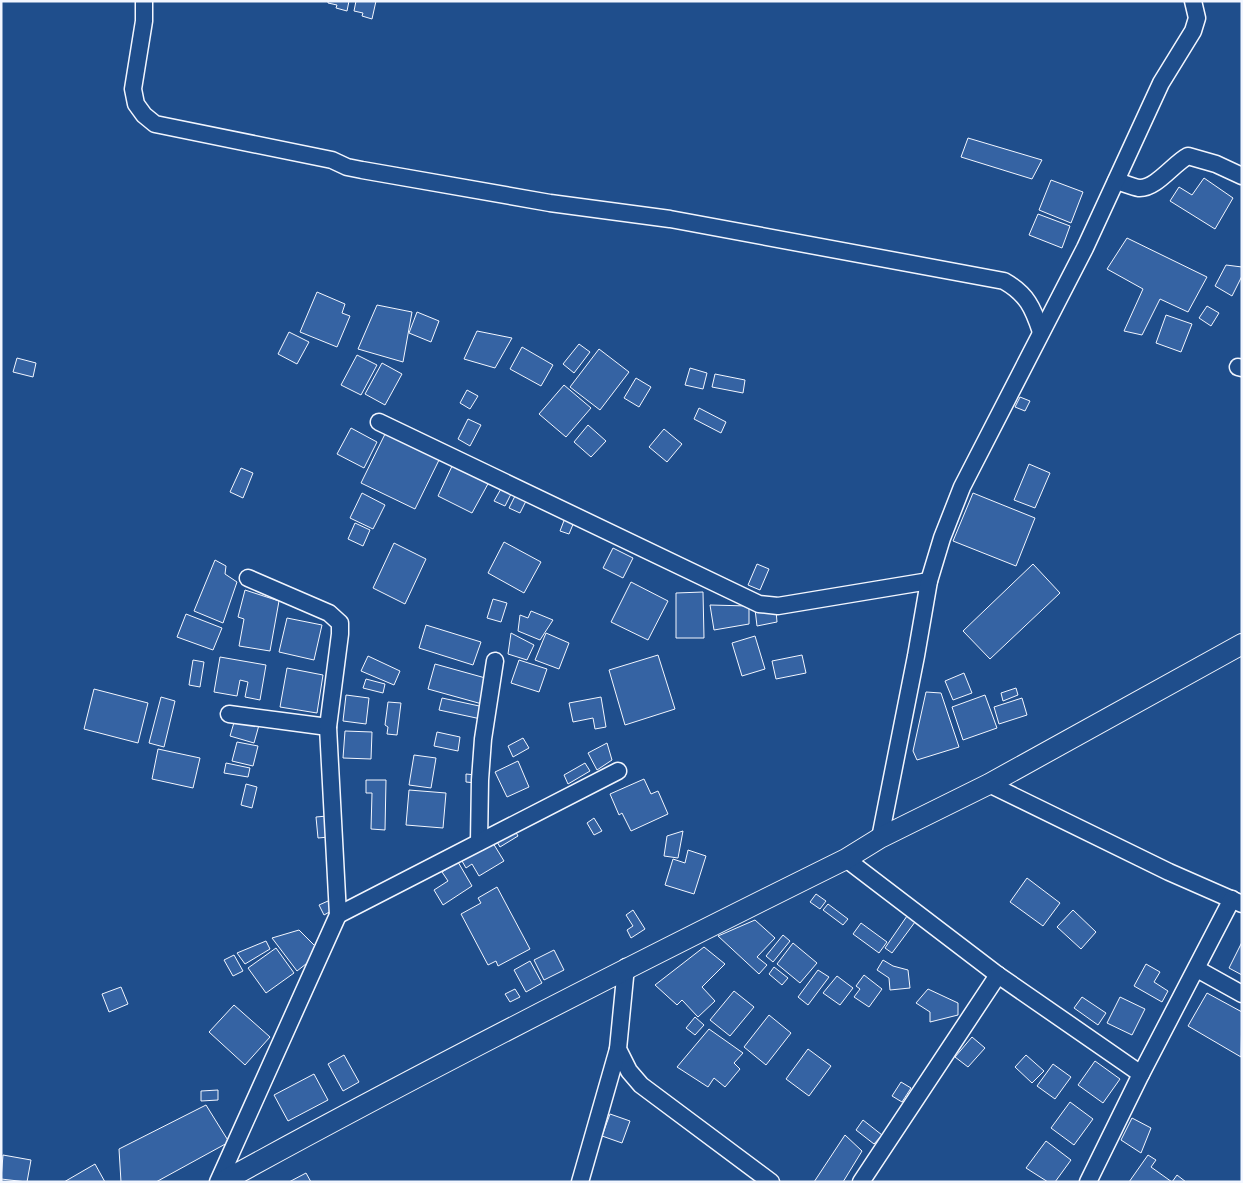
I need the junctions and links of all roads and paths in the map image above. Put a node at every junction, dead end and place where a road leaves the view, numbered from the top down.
1 (144, 1) edge
2 (1192, 1) edge
3 (1242, 176) edge
4 (1116, 181) junction
5 (1041, 332) junction
6 (379, 422) dead end
7 (248, 578) dead end
8 (929, 582) junction
9 (1242, 644) edge
10 (496, 661) dead end
11 (230, 714) dead end
12 (328, 727) junction
13 (618, 771) dead end
14 (989, 784) junction
15 (880, 838) junction
16 (479, 842) junction
17 (846, 859) junction
18 (1237, 902) edge
19 (338, 915) junction
20 (626, 967) junction
21 (1197, 969) junction
22 (998, 975) junction
23 (1242, 994) edge
24 (618, 1049) junction
25 (1140, 1074) junction
26 (220, 1182) edge
27 (580, 1182) edge
28 (771, 1182) edge
29 (861, 1182) edge
30 (1088, 1182) edge

1 - 5 street
2 - 4 street
3 - 4 street
4 - 5 street
5 - 8 street
6 - 8 street
7 - 12 street
8 - 15 street
9 - 14 street
10 - 16 street
11 - 12 street
12 - 19 street
13 - 16 street
14 - 15 street
14 - 18 street
15 - 17 street
16 - 19 street
17 - 20 street
17 - 22 street
18 - 21 street
19 - 26 street
20 - 24 street
20 - 26 street
21 - 23 street
21 - 25 street
22 - 25 street
22 - 29 street
24 - 27 street
24 - 28 street
25 - 30 street

